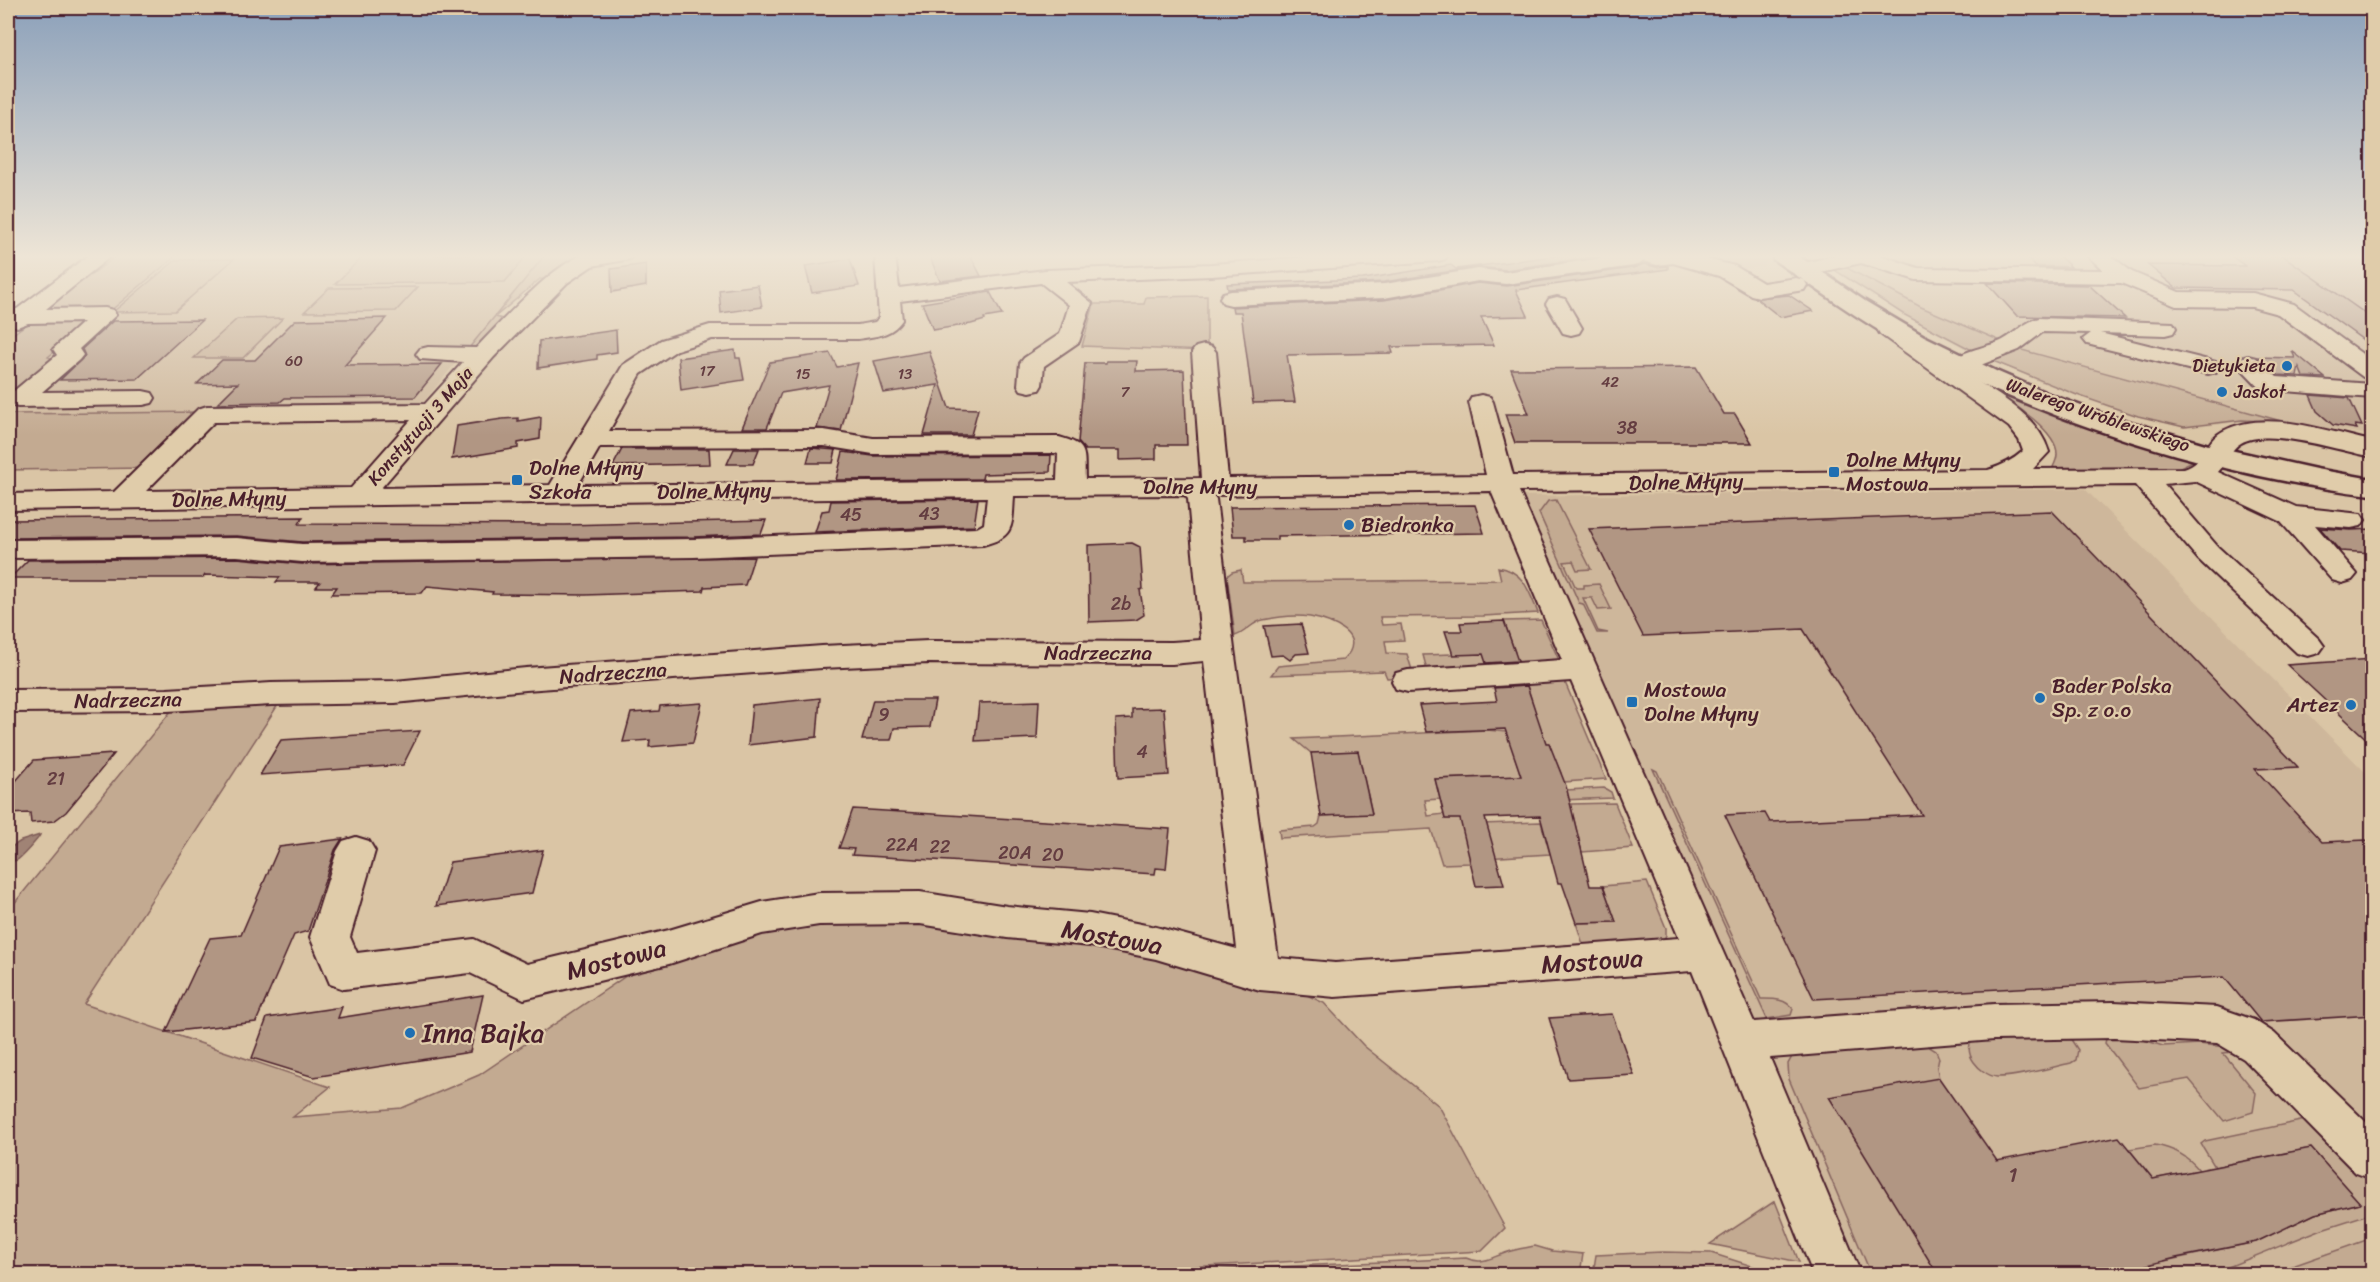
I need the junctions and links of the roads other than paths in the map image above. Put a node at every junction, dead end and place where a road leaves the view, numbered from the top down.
1 (524, 315) edge
2 (890, 315) edge
3 (1078, 315) edge
4 (1563, 315) edge
5 (1870, 315) joint
6 (2294, 315) edge
7 (2319, 315) edge
8 (12, 320) edge
9 (2039, 325) junction
10 (1571, 328) dead end
11 (2165, 328) dead end
12 (1204, 352) dead end
13 (2373, 353) edge
14 (428, 354) dead end
15 (482, 355) junction
16 (2248, 363) dead end
17 (1961, 364) junction
18 (2208, 367) dead end
19 (2373, 372) edge
20 (1030, 385) dead end
21 (2373, 391) edge
22 (142, 398) dead end
23 (1481, 402) dead end
24 (2306, 407) dead end
25 (431, 412) junction
26 (1467, 424) dead end
27 (592, 439) junction
28 (2320, 439) junction
29 (1493, 443) junction
30 (2373, 449) edge
31 (2208, 464) junction
32 (2143, 477) junction
33 (1993, 478) junction
34 (2040, 478) junction
35 (1502, 484) junction
36 (1204, 487) junction
37 (2373, 487) edge
38 (1071, 488) junction
39 (1001, 489) junction
40 (559, 493) junction
41 (358, 497) junction
42 (122, 500) junction
43 (8, 502) edge
44 (2066, 502) dead end
45 (2290, 515) junction
46 (2351, 520) dead end
47 (8, 549) edge
48 (2342, 574) dead end
49 (2307, 646) dead end
50 (1218, 649) junction
51 (1583, 669) junction
52 (1408, 681) dead end
53 (8, 701) edge
54 (356, 851) dead end
55 (1705, 953) junction
56 (1260, 973) junction
57 (1741, 1042) junction
58 (2373, 1158) edge
59 (1833, 1266) edge

1 - 15 street, Konstytucji 3 Maja
2 - 27 street
3 - 20 street
4 - 10 street
5 - 17 main road, Walerego Wróblewskiego
5 - 33 street
6 - 19 street
7 - 13 street
8 - 22 street
9 - 11 street
9 - 17 street
9 - 18 street
12 - 36 street
14 - 15 street
15 - 25 street, Konstytucji 3 Maja
16 - 21 street
17 - 31 main road, Walerego Wróblewskiego
23 - 29 street
24 - 28 street
25 - 41 street, Konstytucji 3 Maja
25 - 42 street
26 - 29 street
27 - 38 street
27 - 40 street
28 - 30 street
28 - 31 street
29 - 35 street
31 - 32 street, Dolne Młyny
31 - 37 main road, Walerego Wróblewskiego
31 - 45 street
32 - 34 street, Dolne Młyny
32 - 49 street
33 - 34 street, Dolne Młyny
33 - 35 street, Dolne Młyny
34 - 44 street
35 - 36 street, Dolne Młyny
35 - 51 street
36 - 38 street, Dolne Młyny
36 - 50 street
38 - 39 street, Dolne Młyny
39 - 40 street, Dolne Młyny
39 - 47 street
40 - 41 street, Dolne Młyny
41 - 42 street, Dolne Młyny
42 - 43 street, Dolne Młyny
45 - 46 street
45 - 48 street
50 - 53 street, Nadrzeczna
50 - 56 street
51 - 52 street
51 - 55 street
54 - 56 street, Mostowa
55 - 56 street, Mostowa
55 - 57 street
57 - 58 street
57 - 59 street

